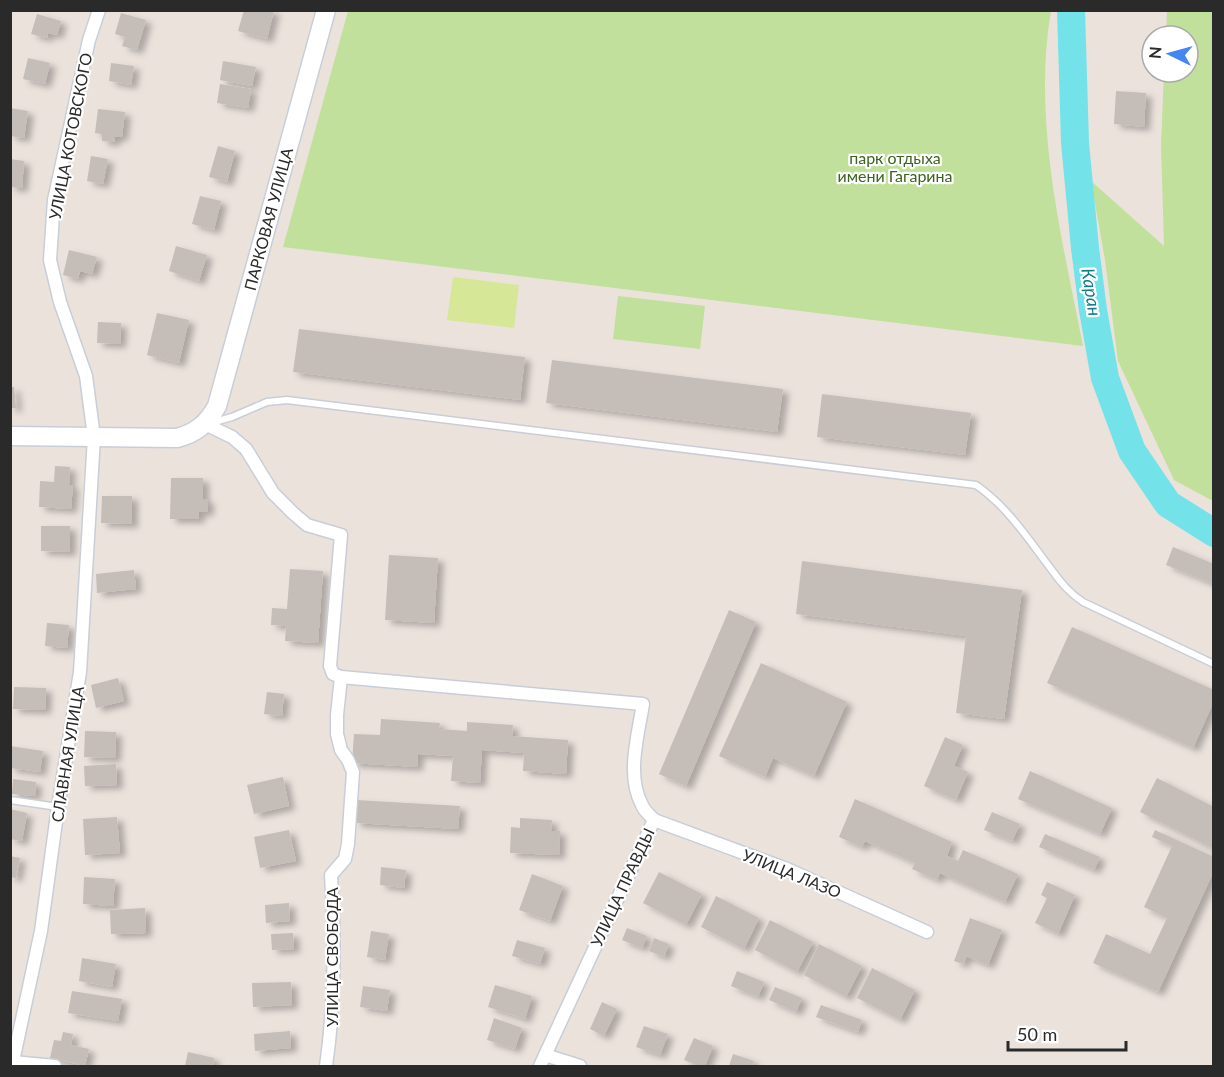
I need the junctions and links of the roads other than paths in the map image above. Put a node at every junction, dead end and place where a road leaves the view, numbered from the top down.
1 (99, 10) edge
2 (326, 10) edge
3 (205, 424) junction
4 (10, 436) edge
5 (94, 437) junction
6 (1214, 664) edge
7 (341, 677) junction
8 (10, 800) edge
9 (58, 807) junction
10 (654, 819) junction
11 (927, 932) dead end
12 (542, 1061) edge
13 (13, 1064) edge
14 (55, 1066) edge
15 (326, 1066) edge
16 (580, 1066) edge

1 - 5 street, УЛИЦА КОТОВСКОГО
2 - 3 street, ПАРКОВАЯ УЛИЦА
3 - 5 street
3 - 6 lane
3 - 7 street
4 - 5 street
5 - 9 street, СЛАВНАЯ УЛИЦА
7 - 10 street, УЛИЦА ПРАВДЫ
7 - 15 street, УЛИЦА СВОБОДА
8 - 9 lane
9 - 13 street, СЛАВНАЯ УЛИЦА
10 - 11 street, УЛИЦА ЛАЗО
10 - 12 street, УЛИЦА ПРАВДЫ
12 - 16 street
13 - 14 street

